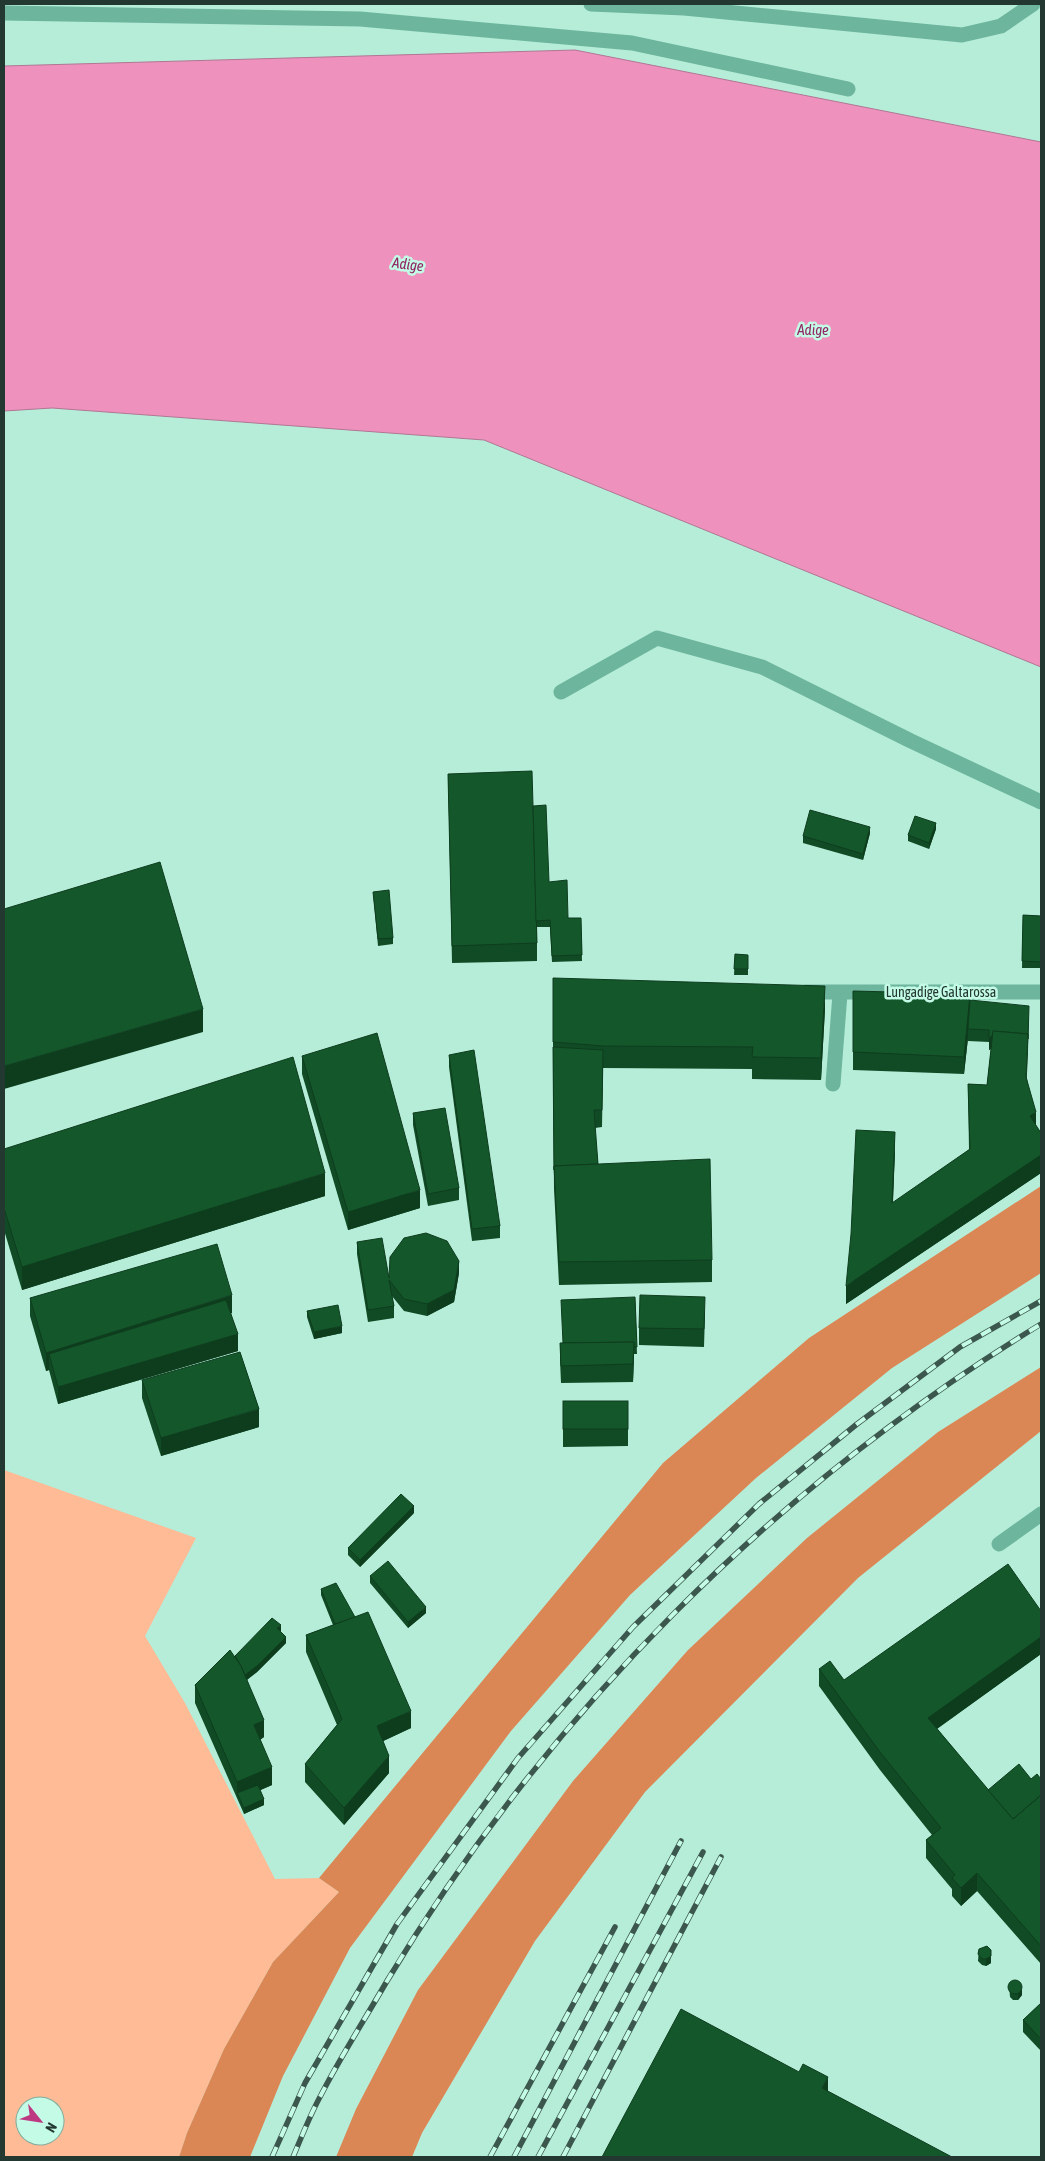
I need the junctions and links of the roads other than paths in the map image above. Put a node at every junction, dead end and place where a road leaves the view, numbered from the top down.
1 (591, 4) edge
2 (1033, 4) edge
3 (4, 14) edge
4 (848, 89) dead end
5 (561, 692) dead end
6 (1041, 802) edge
7 (792, 991) edge
8 (1041, 992) edge
9 (840, 994) junction
10 (833, 1084) dead end
11 (1041, 1514) edge
12 (999, 1544) dead end

1 - 2 street
3 - 4 street
5 - 6 street
7 - 9 street, Lungadige Galtarossa
8 - 9 street, Lungadige Galtarossa
9 - 10 street
11 - 12 street

